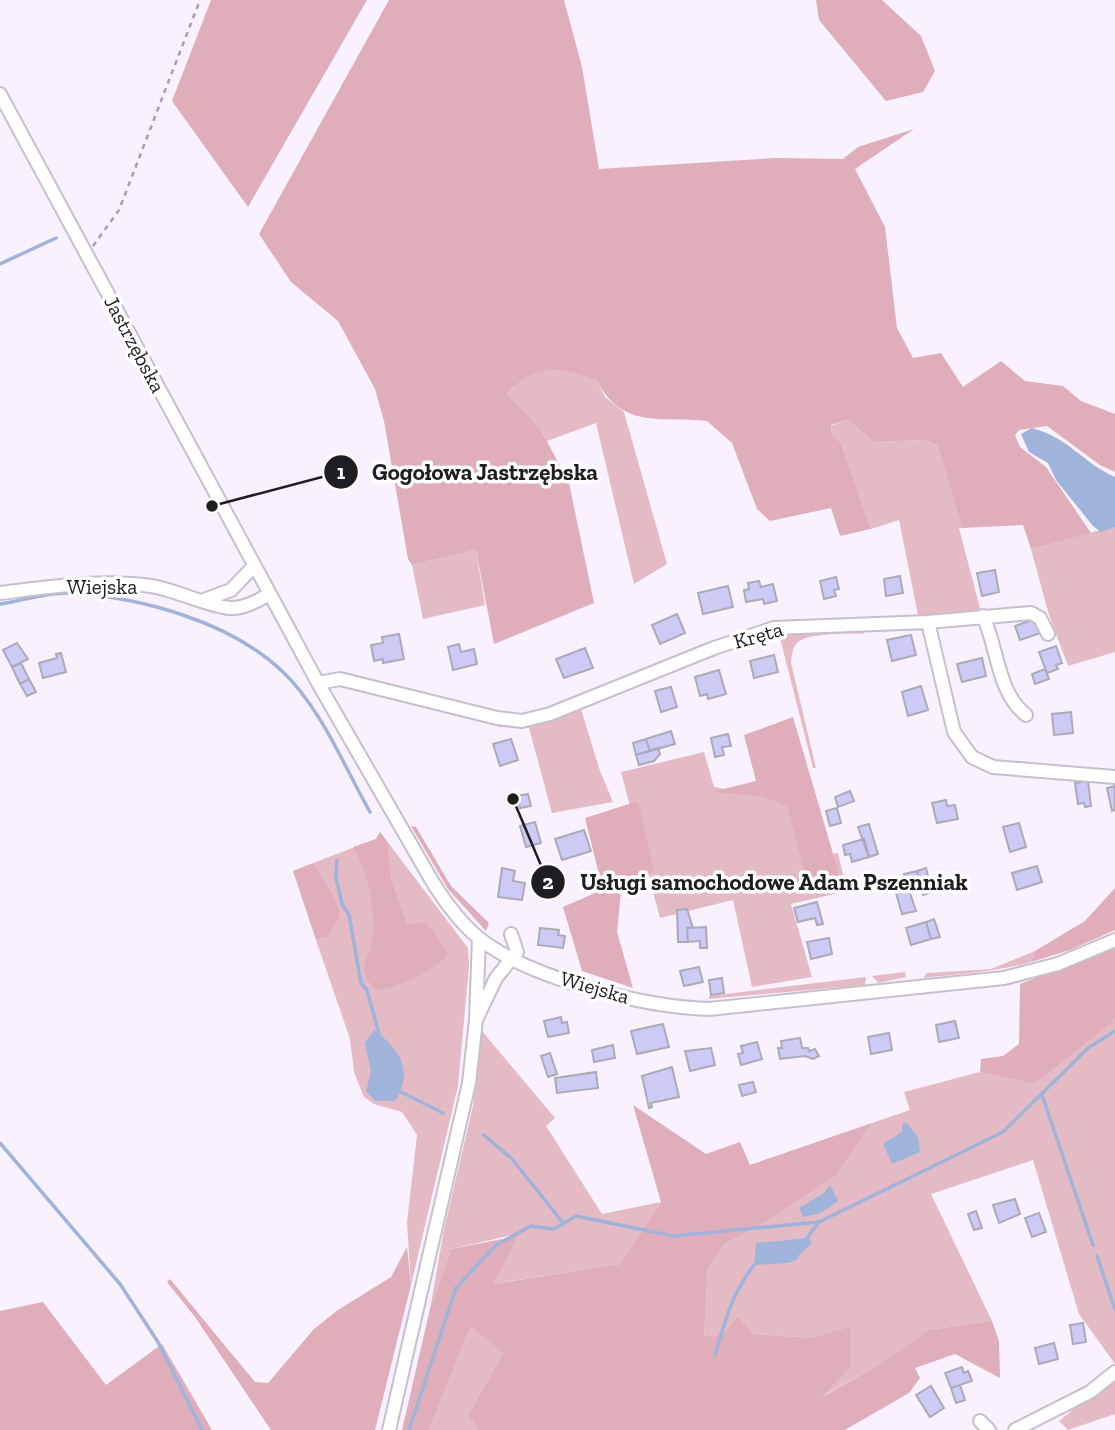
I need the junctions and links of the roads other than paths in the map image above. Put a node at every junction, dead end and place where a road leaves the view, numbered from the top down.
1 (0, 94) edge
2 (254, 566) junction
3 (0, 593) edge
4 (269, 594) junction
5 (204, 600) junction
6 (984, 616) junction
7 (928, 622) junction
8 (1048, 634) dead end
9 (318, 683) junction
10 (1027, 715) dead end
11 (1115, 776) edge
12 (511, 934) dead end
13 (479, 938) junction
14 (1115, 940) edge
15 (513, 959) junction
16 (476, 1020) junction
17 (1115, 1372) edge
18 (389, 1430) edge
19 (1015, 1430) edge

1 - 2 street, Jastrzębska
2 - 4 street, Jastrzębska
2 - 5 street
3 - 5 street, Wiejska
4 - 5 street, Wiejska
4 - 9 street, Wiejska
6 - 7 street, Kręta
6 - 8 street, Kręta
6 - 10 street
7 - 9 street, Kręta
7 - 11 street
9 - 13 street, Wiejska
12 - 15 street
13 - 15 street, Wiejska
13 - 16 street
14 - 15 street, Wiejska
15 - 16 street
16 - 18 street
17 - 19 street

